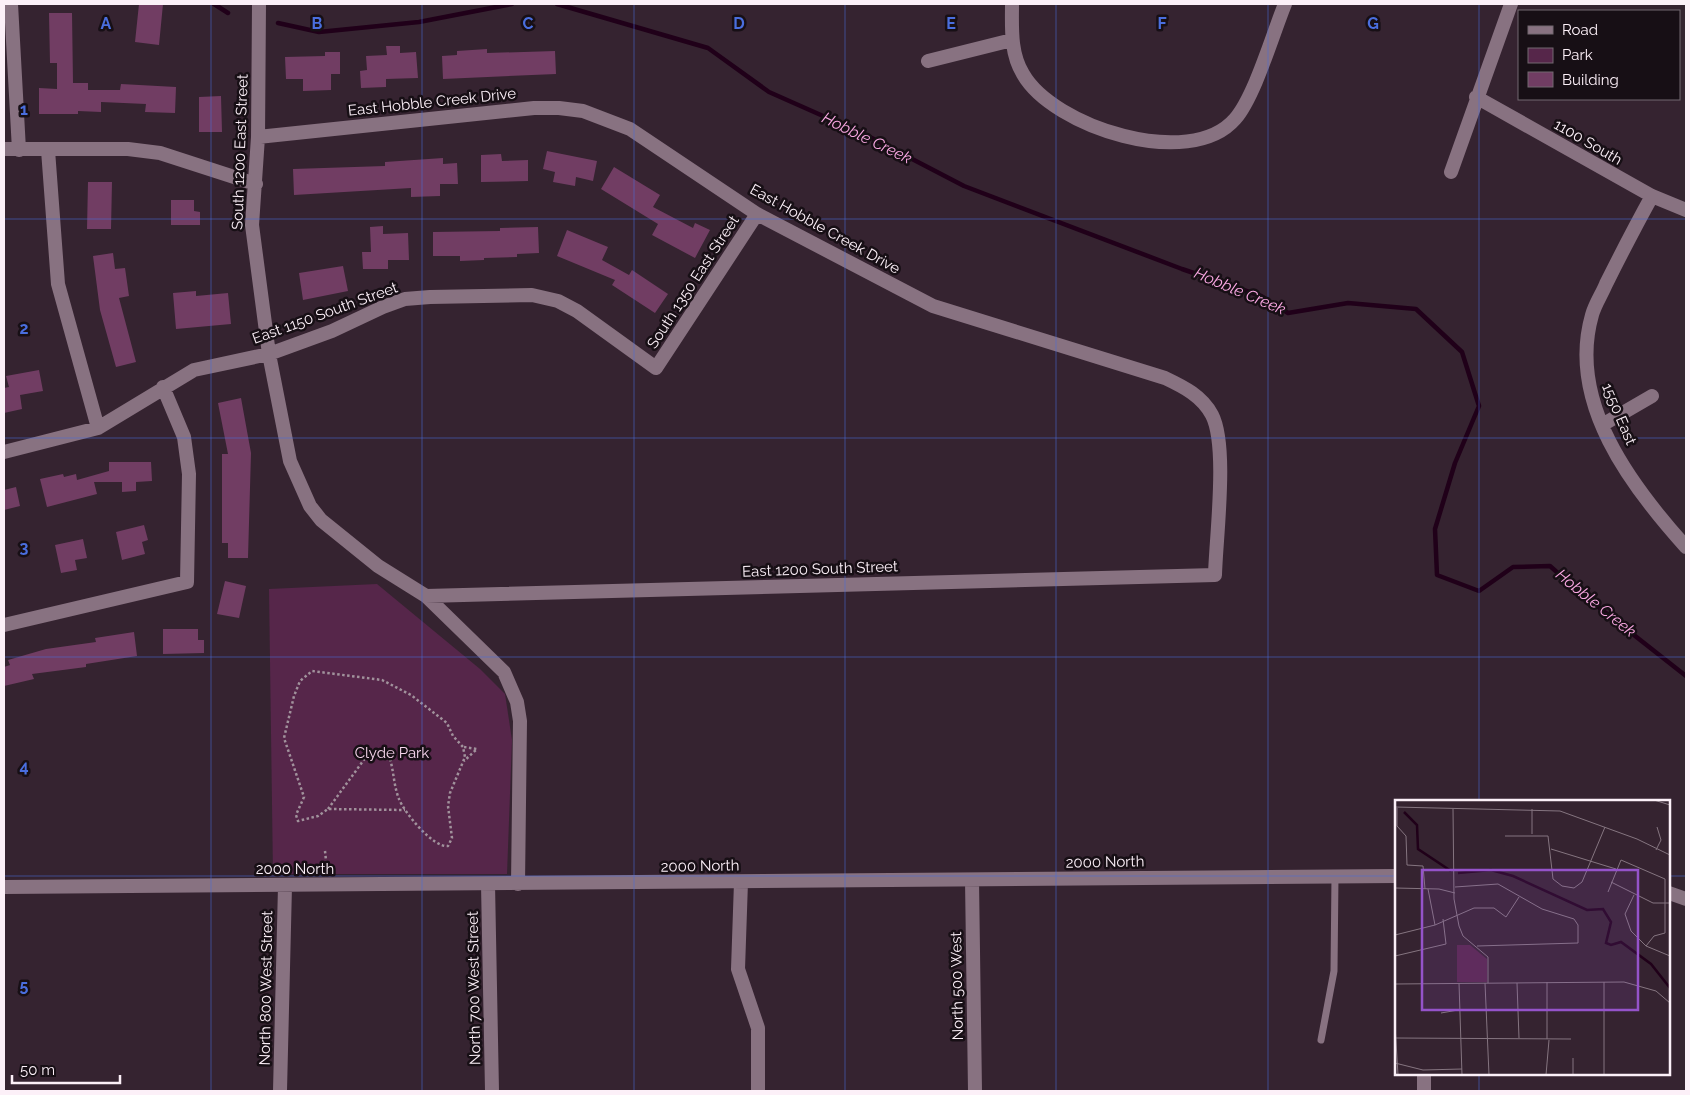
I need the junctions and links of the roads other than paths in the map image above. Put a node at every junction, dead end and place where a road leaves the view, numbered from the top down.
1 (11, 4) edge
2 (259, 4) edge
3 (1012, 4) edge
4 (1285, 4) edge
5 (1511, 4) edge
6 (1012, 40) junction
7 (928, 61) dead end
8 (1476, 97) junction
9 (258, 137) junction
10 (4, 149) edge
11 (19, 150) junction
12 (48, 150) junction
13 (1451, 172) dead end
14 (256, 184) junction
15 (1652, 196) junction
16 (1686, 210) edge
17 (758, 214) junction
18 (269, 354) junction
19 (656, 368) joint
20 (163, 386) junction
21 (1652, 396) dead end
22 (1602, 425) junction
23 (98, 428) junction
24 (4, 452) edge
25 (1686, 546) edge
26 (1214, 575) joint
27 (426, 596) junction
28 (4, 625) edge
29 (1335, 876) junction
30 (1395, 876) edge
31 (972, 880) junction
32 (741, 882) junction
33 (488, 884) junction
34 (518, 884) junction
35 (285, 886) junction
36 (4, 887) edge
37 (1670, 893) edge
38 (1686, 899) edge
39 (1321, 1040) dead end
40 (1424, 1075) edge
41 (280, 1091) edge
42 (492, 1091) edge
43 (758, 1091) edge
44 (975, 1091) edge
45 (1424, 1091) edge

1 - 11 street
2 - 9 street, South 1200 East Street
3 - 6 street
4 - 6 street
5 - 8 street
6 - 7 street
8 - 13 street
8 - 15 street, 1100 South
9 - 14 street, South 1200 East Street
9 - 17 street, East Hobble Creek Drive
10 - 11 street
11 - 12 street
12 - 14 street
12 - 23 street
14 - 18 street, South 1200 East Street
15 - 16 street, 1100 South
15 - 22 street, 1550 East
17 - 19 street, South 1350 East Street
17 - 26 street, East Hobble Creek Drive
18 - 19 street, East 1150 South Street
18 - 20 street, East 1150 South Street
18 - 27 street, South 1200 East Street
20 - 23 street, East 1150 South Street
20 - 28 street
21 - 22 street
22 - 25 street, 1550 East
23 - 24 street, East 1150 South Street
26 - 27 street, East 1200 South Street
27 - 34 street, South 1200 East Street
29 - 30 street, 2000 North
29 - 31 street, 2000 North
29 - 39 lane
31 - 32 street, 2000 North
31 - 44 street, North 500 West
32 - 34 street, 2000 North
32 - 43 street
33 - 34 street, 2000 North
33 - 35 street, 2000 North
33 - 42 street, North 700 West Street
35 - 36 street, 2000 North
35 - 41 street, North 800 West Street
37 - 38 street
40 - 45 street

